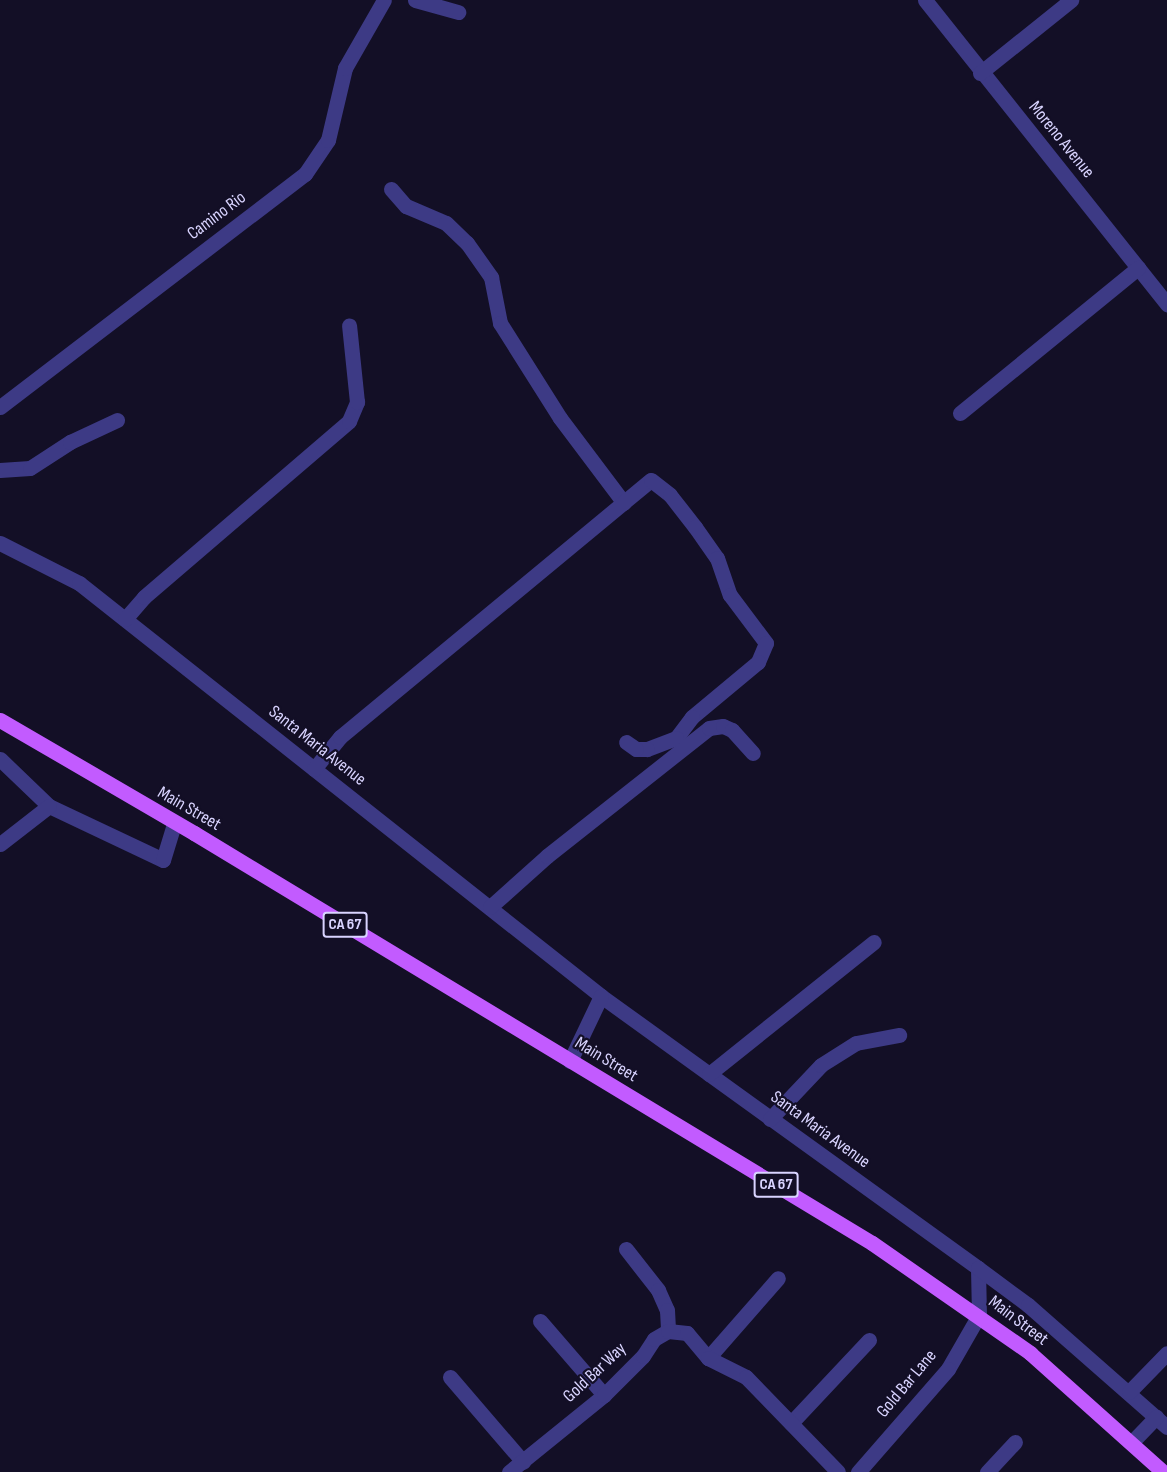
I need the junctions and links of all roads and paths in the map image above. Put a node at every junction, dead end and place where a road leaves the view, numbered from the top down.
1 (384, 0) edge
2 (415, 0) edge
3 (925, 0) edge
4 (1071, 0) edge
5 (458, 12) dead end
6 (980, 73) junction
7 (390, 189) dead end
8 (1138, 268) junction
9 (1167, 304) edge
10 (349, 325) dead end
11 (0, 407) edge
12 (960, 413) dead end
13 (117, 420) dead end
14 (0, 470) edge
15 (624, 503) junction
16 (0, 543) edge
17 (125, 619) junction
18 (0, 720) edge
19 (626, 742) dead end
20 (753, 753) dead end
21 (0, 759) edge
22 (314, 769) junction
23 (49, 806) junction
24 (174, 823) junction
25 (0, 844) edge
26 (490, 907) junction
27 (874, 942) dead end
28 (601, 996) junction
29 (899, 1035) dead end
30 (570, 1061) junction
31 (709, 1074) junction
32 (770, 1119) junction
33 (626, 1249) dead end
34 (978, 1268) junction
35 (778, 1278) dead end
36 (979, 1316) junction
37 (540, 1321) dead end
38 (668, 1331) junction
39 (869, 1340) dead end
40 (1167, 1353) edge
41 (708, 1358) junction
42 (450, 1377) dead end
43 (1129, 1392) junction
44 (604, 1395) junction
45 (1161, 1422) edge
46 (791, 1423) junction
47 (1015, 1442) dead end
48 (1132, 1442) junction
49 (523, 1462) junction
50 (990, 1471) edge
51 (509, 1472) edge
52 (838, 1472) edge
53 (858, 1472) edge
54 (1163, 1472) edge

1 - 11 street, Camino Rio
2 - 5 street
3 - 6 street, Moreno Avenue
4 - 6 street
6 - 8 street, Moreno Avenue
7 - 15 street
8 - 9 street, Moreno Avenue
8 - 12 street
10 - 17 street
13 - 14 street
15 - 19 street
15 - 22 street
16 - 17 street, Santa Maria Avenue
17 - 22 street, Santa Maria Avenue
18 - 24 main road, Main Street / CA 67
20 - 26 street
21 - 23 street
22 - 26 street, Santa Maria Avenue
23 - 24 street
23 - 25 street
24 - 30 main road, Main Street / CA 67
26 - 28 street, Santa Maria Avenue
27 - 31 street
28 - 30 street
28 - 31 street, Santa Maria Avenue
29 - 32 street
30 - 36 main road, Main Street / CA 67
31 - 32 street, Santa Maria Avenue
32 - 34 street, Santa Maria Avenue
33 - 38 street
34 - 36 street
34 - 43 street, Santa Maria Avenue
35 - 41 street
36 - 48 main road, Main Street / CA 67
36 - 53 street, Gold Bar Lane
37 - 44 street
38 - 41 street
38 - 44 street, Gold Bar Way
39 - 46 street
40 - 43 street
41 - 46 street
42 - 49 street
43 - 45 street, Santa Maria Avenue
44 - 49 street, Gold Bar Way
45 - 48 street
46 - 52 street
47 - 50 street
48 - 54 main road, Main Street / CA 67
49 - 51 street, Gold Bar Way

